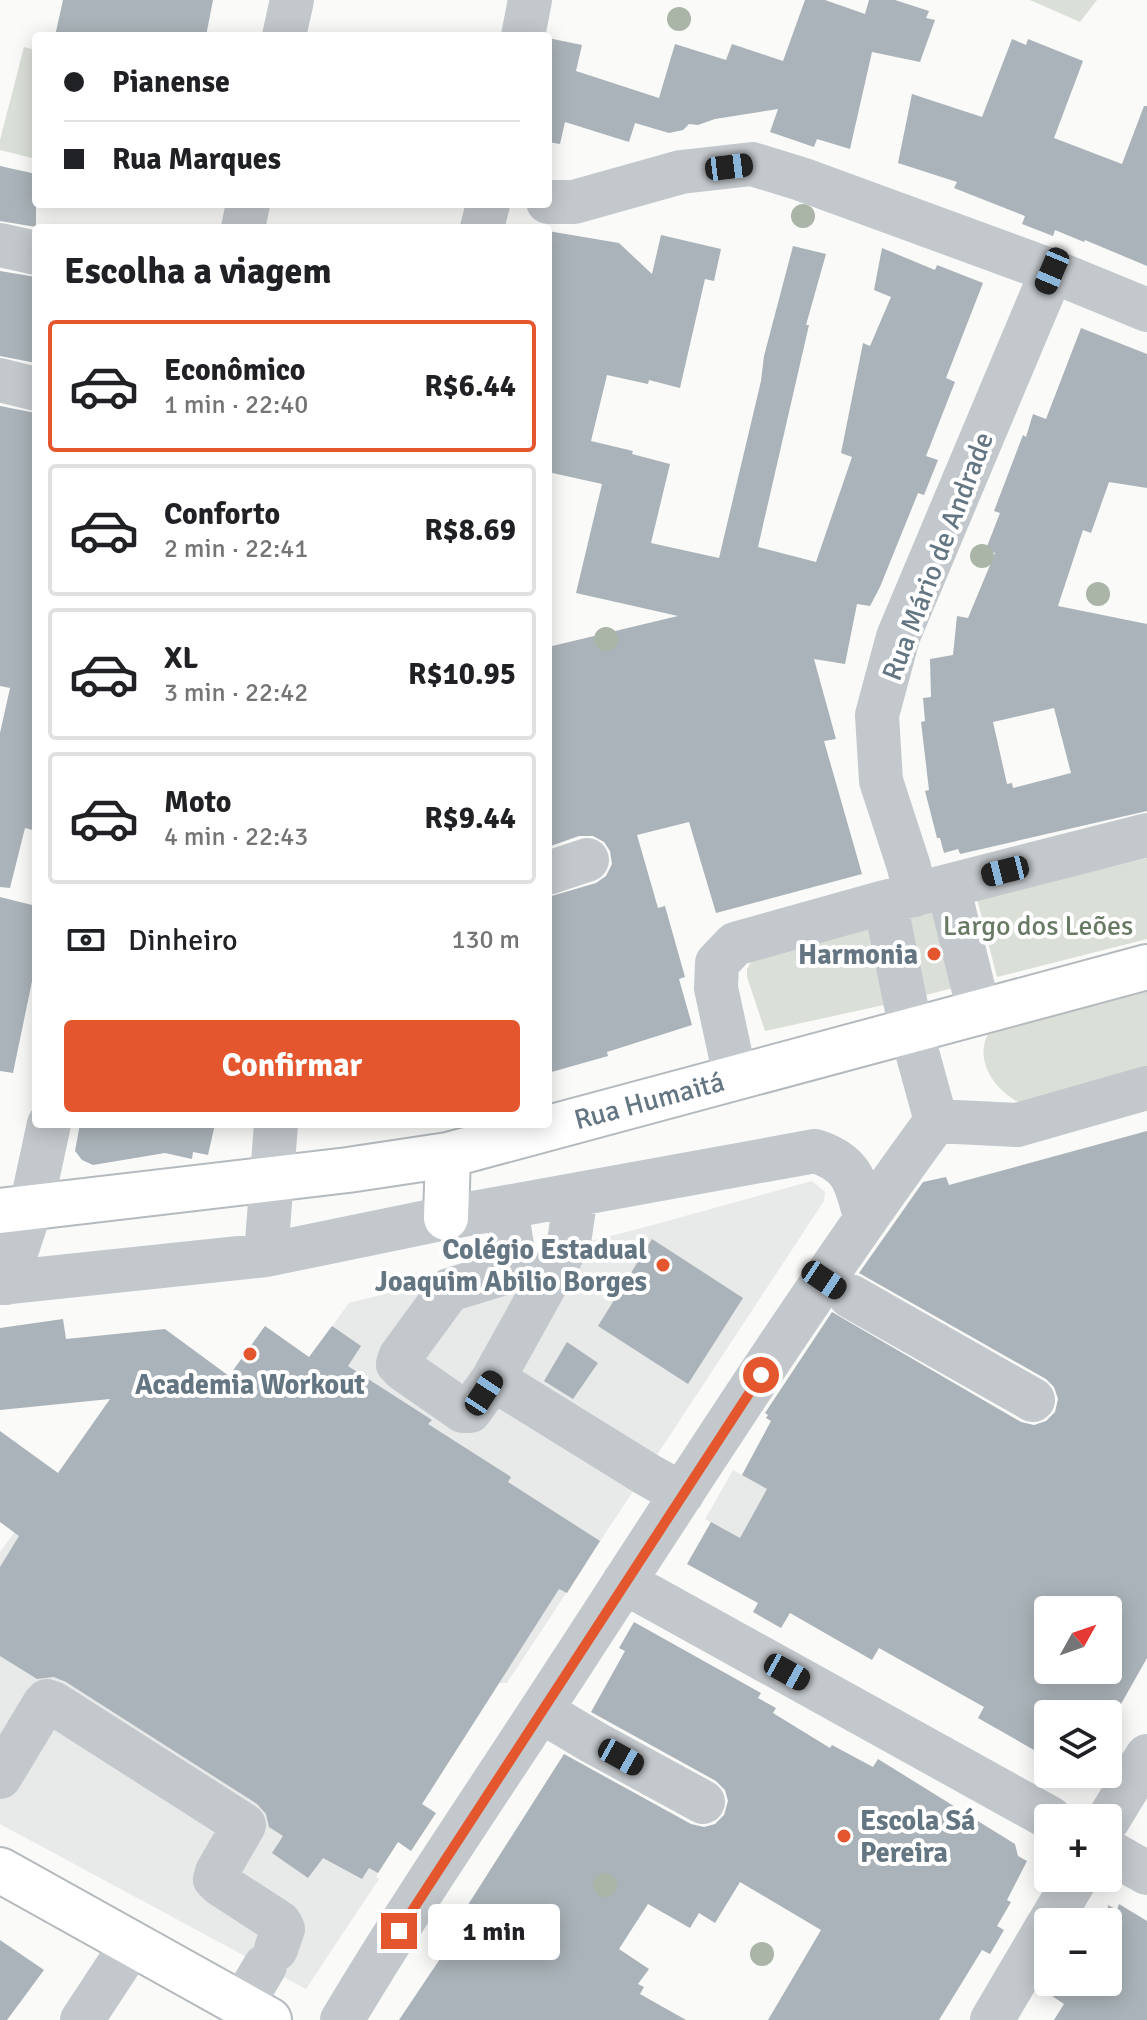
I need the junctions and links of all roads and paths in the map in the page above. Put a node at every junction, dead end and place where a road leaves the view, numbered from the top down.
1 (292, 0) edge
2 (530, 0) edge
3 (285, 32) edge
4 (524, 32) edge
5 (552, 202) edge
6 (0, 245) edge
7 (32, 252) edge
8 (1052, 271) junction
9 (1147, 310) edge
10 (0, 380) edge
11 (32, 388) edge
12 (1147, 835) edge
13 (916, 894) junction
14 (1147, 967) edge
15 (979, 1011) junction
16 (911, 1030) junction
17 (735, 1076) junction
18 (1147, 1088) edge
19 (552, 1117) edge
20 (936, 1121) junction
21 (47, 1128) edge
22 (276, 1128) edge
23 (504, 1128) edge
24 (451, 1140) edge
25 (272, 1178) junction
26 (576, 1195) junction
27 (506, 1208) junction
28 (16, 1209) edge
29 (865, 1217) junction
30 (446, 1218) junction
31 (266, 1255) junction
32 (3, 1283) edge
33 (838, 1289) junction
34 (493, 1379) junction
35 (1033, 1400) dead end
36 (682, 1494) junction
37 (624, 1582) junction
38 (541, 1711) junction
39 (1147, 1756) edge
40 (0, 1777) edge
41 (703, 1802) dead end
42 (1118, 1804) edge
43 (1034, 1809) edge
44 (1122, 1859) edge
45 (0, 1870) edge
46 (1147, 1873) edge
47 (132, 1944) junction
48 (1034, 1949) edge
49 (255, 2013) edge
50 (82, 2020) edge
51 (342, 2020) edge
52 (992, 2020) edge

1 - 3 street
2 - 4 street
5 - 8 street
6 - 7 street
8 - 9 street
8 - 13 street, Rua Mário de Andrade
10 - 11 street
12 - 13 street
13 - 15 street
13 - 16 street
13 - 17 street
14 - 15 main road, Rua Humaitá
15 - 16 main road, Rua Humaitá
16 - 17 main road, Rua Humaitá
16 - 20 street
17 - 19 main road, Rua Humaitá
18 - 20 street
20 - 29 street
21 - 28 street
22 - 25 street
23 - 24 main road, Rua Humaitá
24 - 25 main road, Rua Humaitá
24 - 30 main road
25 - 28 main road, Rua Humaitá
25 - 31 street
26 - 27 street
26 - 29 street
26 - 34 street
27 - 30 street
27 - 34 street
28 - 32 street
29 - 33 street
30 - 31 street
31 - 32 street
33 - 35 street
33 - 36 street
34 - 36 street
36 - 37 street
37 - 38 street
37 - 43 street
38 - 41 street
38 - 51 street
39 - 42 street
40 - 49 street
44 - 46 street
45 - 47 main road
47 - 49 main road
47 - 50 street
48 - 52 street

